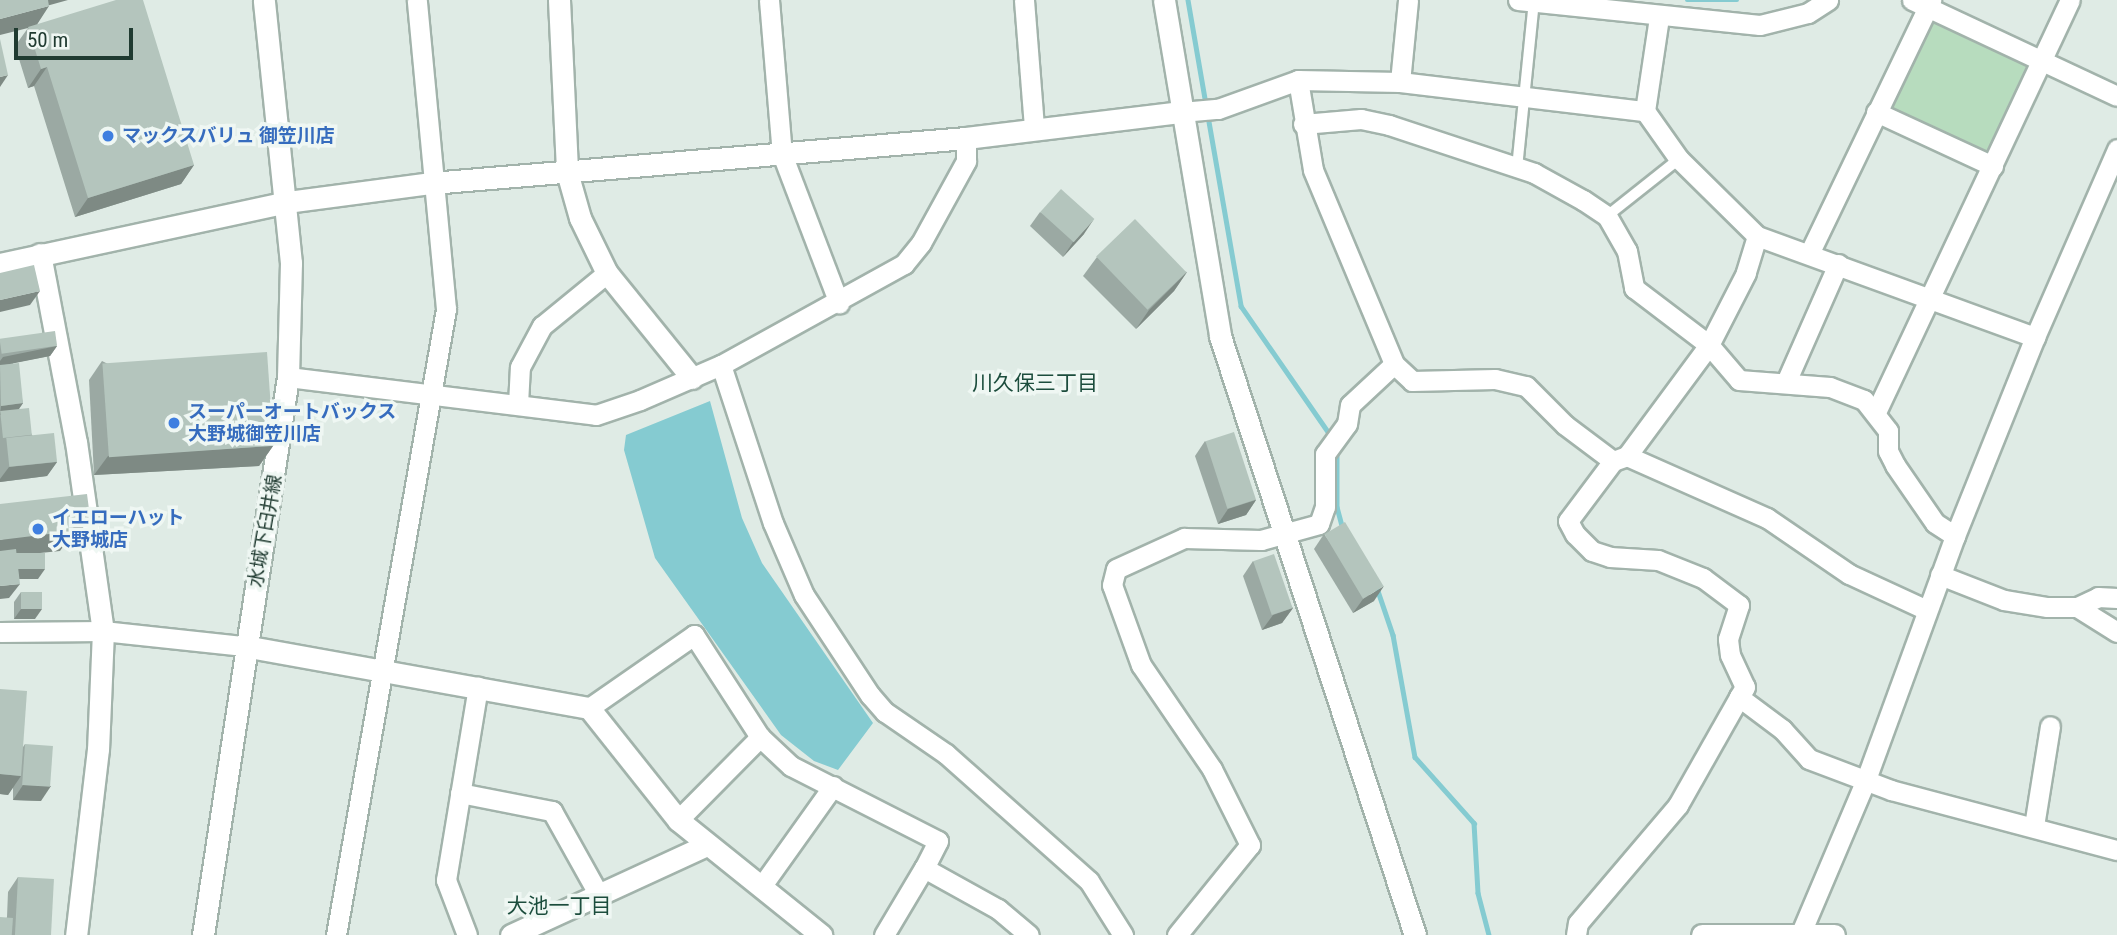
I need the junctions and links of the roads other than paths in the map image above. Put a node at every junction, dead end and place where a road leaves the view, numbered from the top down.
1 (264, 0) edge
2 (417, 0) edge
3 (559, 0) edge
4 (769, 0) edge
5 (1024, 0) edge
6 (1164, 0) edge
7 (1408, 0) edge
8 (1828, 0) edge
9 (2070, 0) edge
10 (1529, 1) edge
11 (1923, 2) edge
12 (1659, 17) junction
13 (2042, 61) junction
14 (1298, 80) junction
15 (1400, 82) junction
16 (2117, 96) edge
17 (1524, 99) junction
18 (1645, 111) junction
19 (1189, 112) junction
20 (1876, 112) junction
21 (1303, 124) junction
22 (1034, 127) junction
23 (966, 138) junction
24 (2117, 149) edge
25 (782, 154) junction
26 (1679, 159) junction
27 (1993, 166) junction
28 (1517, 168) junction
29 (567, 172) junction
30 (431, 183) junction
31 (287, 202) junction
32 (1607, 216) junction
33 (1757, 236) junction
34 (40, 254) junction
35 (1809, 254) junction
36 (0, 264) edge
37 (1838, 264) junction
38 (607, 273) junction
39 (1930, 299) junction
40 (839, 303) junction
41 (2035, 337) junction
42 (1709, 345) junction
43 (1394, 364) junction
44 (721, 365) junction
45 (288, 377) junction
46 (692, 378) junction
47 (1786, 382) junction
48 (431, 395) junction
49 (518, 404) junction
50 (1876, 412) junction
51 (1620, 458) junction
52 (1282, 535) junction
53 (1955, 536) junction
54 (1940, 575) junction
55 (2117, 598) edge
56 (2077, 607) junction
57 (1927, 610) junction
58 (103, 631) junction
59 (0, 632) edge
60 (2117, 632) edge
61 (244, 646) junction
62 (380, 670) junction
63 (478, 687) junction
64 (1739, 697) junction
65 (589, 708) junction
66 (2050, 726) dead end
67 (760, 737) junction
68 (1865, 782) junction
69 (833, 786) junction
70 (460, 793) junction
71 (678, 820) junction
72 (2034, 826) junction
73 (707, 845) junction
74 (2117, 850) edge
75 (924, 868) junction
76 (761, 887) junction
77 (599, 895) junction
78 (519, 933) edge
79 (1801, 934) edge
80 (76, 935) edge
81 (203, 935) edge
82 (336, 935) edge
83 (467, 935) edge
84 (821, 935) edge
85 (884, 935) edge
86 (1029, 935) edge
87 (1123, 935) edge
88 (1177, 935) edge
89 (1415, 935) edge
90 (1576, 935) edge
91 (1702, 935) edge
92 (1834, 935) edge

1 - 31 street, 水城下臼井線
2 - 30 street
3 - 29 street
4 - 25 street
5 - 22 street
6 - 19 street
7 - 15 street
8 - 12 street
9 - 13 street
10 - 12 street
10 - 17 lane
11 - 13 street
11 - 20 street
12 - 18 street
13 - 16 street
13 - 27 street
14 - 15 street
14 - 19 street
14 - 21 street
15 - 17 street
17 - 18 street
17 - 28 lane
18 - 26 street
19 - 22 street
19 - 52 street
20 - 27 street
20 - 35 street
21 - 28 street
21 - 43 street
22 - 23 street
23 - 25 street
23 - 40 street
24 - 41 street
25 - 29 street
25 - 40 street
26 - 32 lane
26 - 33 street
27 - 39 street
28 - 32 street
29 - 30 street
29 - 38 street
30 - 31 street
30 - 48 street
31 - 34 street
31 - 45 street, 水城下臼井線
32 - 42 street
33 - 35 street
33 - 42 street
34 - 36 street
34 - 58 street
35 - 37 street
37 - 39 street
37 - 47 street
38 - 46 street
38 - 49 street
39 - 41 street
39 - 50 street
40 - 44 street
41 - 53 street
42 - 47 street
42 - 51 street
43 - 51 street
43 - 52 street
44 - 46 street
44 - 87 street
45 - 48 street
45 - 61 street, 水城下臼井線
46 - 49 street
47 - 50 street
48 - 49 street
48 - 62 street
50 - 53 street
51 - 57 street
51 - 64 street
52 - 88 street
52 - 89 street
53 - 54 street
54 - 56 street
54 - 57 street
55 - 56 street
56 - 60 street
57 - 68 street
58 - 59 street
58 - 61 street
58 - 80 street
61 - 62 street
61 - 81 street, 水城下臼井線
62 - 63 street
62 - 82 street
63 - 65 street
63 - 70 street
64 - 68 street
64 - 90 street
65 - 67 street
65 - 71 street
66 - 72 street
67 - 69 street
67 - 71 street
68 - 72 street
68 - 79 street
69 - 75 street
69 - 76 street
70 - 77 street
70 - 83 street
71 - 73 street
72 - 74 street
73 - 76 street
73 - 77 street
75 - 85 street
75 - 86 street
76 - 84 street
77 - 78 street
79 - 91 street
79 - 92 street

